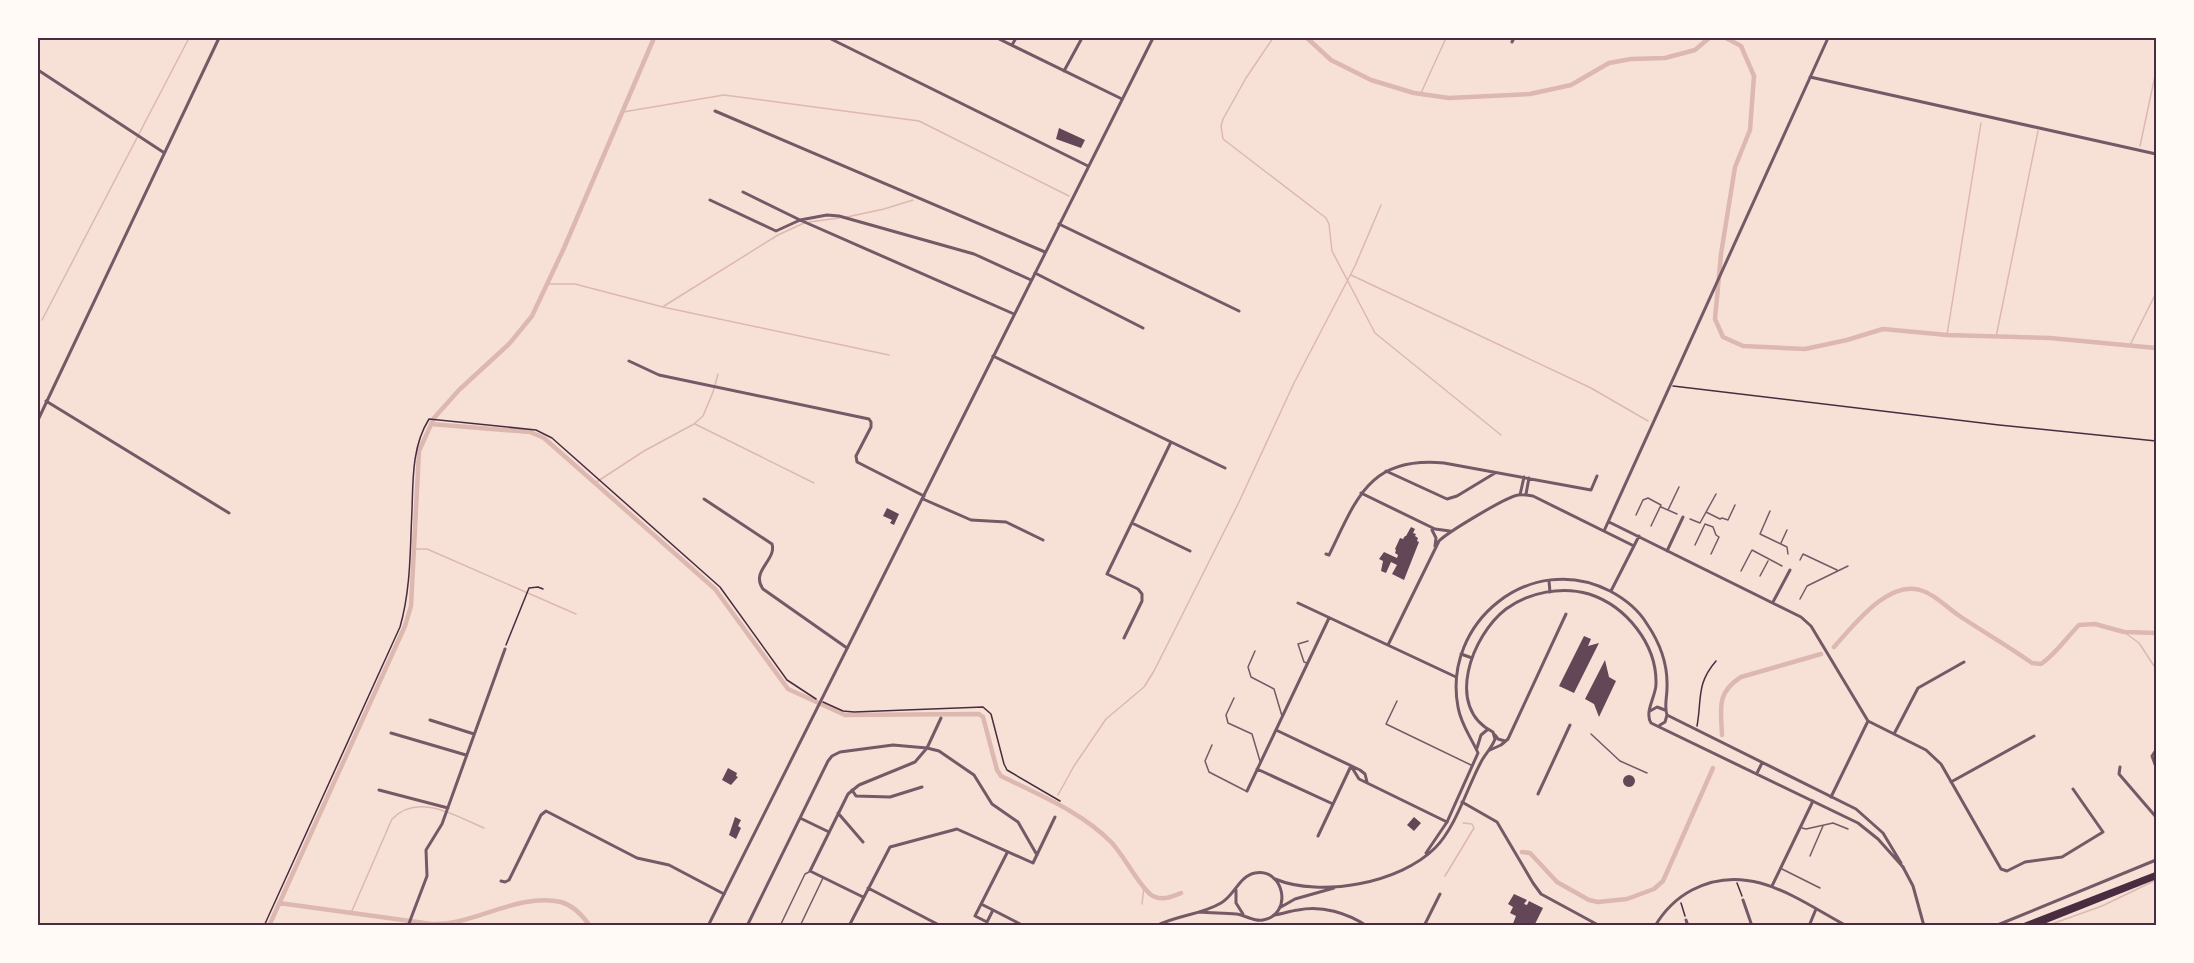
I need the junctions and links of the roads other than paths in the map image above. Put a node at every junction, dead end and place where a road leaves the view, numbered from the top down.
1 (219, 38) edge
2 (830, 38) edge
3 (997, 38) edge
4 (1016, 38) edge
5 (1082, 38) edge
6 (1153, 38) edge
7 (1514, 38) edge
8 (1828, 38) edge
9 (1512, 42) dead end
10 (1012, 45) junction
11 (38, 70) edge
12 (1064, 71) junction
13 (1810, 77) junction
14 (1122, 99) junction
15 (716, 111) dead end
16 (163, 152) junction
17 (2157, 154) edge
18 (1088, 166) junction
19 (743, 192) dead end
20 (710, 200) dead end
21 (800, 220) junction
22 (1059, 224) junction
23 (1046, 252) junction
24 (1035, 273) junction
25 (1031, 280) junction
26 (1239, 311) dead end
27 (1014, 314) junction
28 (1143, 328) dead end
29 (993, 356) junction
30 (628, 361) dead end
31 (46, 401) junction
32 (38, 419) edge
33 (1171, 442) junction
34 (1225, 468) dead end
35 (1386, 471) junction
36 (1497, 472) junction
37 (1597, 476) dead end
38 (1524, 477) junction
39 (1529, 478) junction
40 (1679, 487) dead end
41 (1361, 494) junction
42 (1526, 494) junction
43 (1716, 494) dead end
44 (1520, 495) junction
45 (923, 497) junction
46 (704, 499) dead end
47 (1734, 505) dead end
48 (1660, 507) junction
49 (1668, 510) junction
50 (1770, 511) dead end
51 (1706, 512) junction
52 (229, 513) dead end
53 (1677, 514) dead end
54 (1636, 515) dead end
55 (1683, 517) dead end
56 (1690, 519) dead end
57 (1609, 522) junction
58 (1132, 523) junction
59 (1700, 524) junction
60 (1704, 525) junction
61 (1428, 526) junction
62 (1651, 526) dead end
63 (1787, 530) dead end
64 (1453, 531) junction
65 (1604, 531) junction
66 (1639, 536) junction
67 (1043, 540) dead end
68 (1781, 544) junction
69 (1695, 545) dead end
70 (1634, 546) junction
71 (1435, 547) junction
72 (1190, 551) dead end
73 (1667, 551) junction
74 (1326, 554) dead end
75 (1711, 554) dead end
76 (1788, 554) dead end
77 (1768, 560) junction
78 (1800, 560) dead end
79 (1782, 566) dead end
80 (1848, 566) dead end
81 (1790, 570) dead end
82 (1838, 570) junction
83 (1741, 571) dead end
84 (1760, 576) dead end
85 (1549, 581) junction
86 (1611, 591) junction
87 (1550, 592) junction
88 (1800, 599) dead end
89 (1773, 602) junction
90 (1298, 603) dead end
91 (1566, 614) dead end
92 (1329, 618) junction
93 (1124, 638) dead end
94 (1656, 639) junction
95 (1308, 641) dead end
96 (1646, 644) junction
97 (1388, 645) junction
98 (848, 648) junction
99 (505, 649) road end
100 (1255, 651) dead end
101 (1461, 654) junction
102 (1472, 658) junction
103 (1964, 662) dead end
104 (1308, 664) junction
105 (1456, 677) junction
106 (1234, 698) dead end
107 (1397, 701) dead end
108 (1665, 710) junction
109 (1649, 712) junction
110 (1667, 715) junction
111 (1282, 717) junction
112 (941, 718) dead end
113 (430, 720) dead end
114 (1868, 721) junction
115 (1569, 725) dead end
116 (1658, 725) junction
117 (1276, 730) junction
118 (1487, 730) junction
119 (391, 734) dead end
120 (474, 734) junction
121 (1591, 734) dead end
122 (1894, 734) junction
123 (1495, 735) junction
124 (2034, 736) dead end
125 (1507, 740) junction
126 (1212, 745) dead end
127 (927, 748) junction
128 (1490, 750) junction
129 (2157, 750) edge
130 (1477, 751) junction
131 (1486, 754) junction
132 (466, 755) junction
133 (1261, 762) junction
134 (1762, 763) junction
135 (1351, 766) junction
136 (1473, 766) junction
137 (2120, 767) dead end
138 (2157, 767) edge
139 (1257, 769) junction
140 (1647, 773) dead end
141 (1757, 773) junction
142 (1951, 782) junction
143 (1367, 783) junction
144 (922, 787) dead end
145 (2073, 789) dead end
146 (379, 790) dead end
147 (852, 790) junction
148 (1247, 791) joint
149 (1538, 794) dead end
150 (1831, 797) junction
151 (1814, 801) junction
152 (1462, 802) junction
153 (1333, 804) junction
154 (448, 808) junction
155 (838, 813) junction
156 (1055, 817) dead end
157 (2157, 817) edge
158 (800, 818) junction
159 (1447, 822) junction
160 (1823, 825) junction
161 (1801, 828) junction
162 (1848, 829) dead end
163 (829, 832) junction
164 (1318, 836) dead end
165 (863, 842) dead end
166 (1008, 852) junction
167 (1036, 855) junction
168 (1424, 856) junction
169 (1810, 856) dead end
170 (2157, 860) edge
171 (1903, 867) junction
172 (1781, 869) junction
173 (810, 871) junction
174 (2157, 876) edge
175 (823, 878) junction
176 (1275, 879) junction
177 (501, 881) dead end
178 (1344, 885) junction
179 (1772, 886) junction
180 (868, 888) junction
181 (1820, 888) dead end
182 (1237, 889) junction
183 (724, 894) junction
184 (1440, 894) dead end
185 (863, 897) junction
186 (1743, 900) road end
187 (981, 904) junction
188 (1280, 908) junction
189 (1816, 909) junction
190 (993, 910) junction
191 (1199, 912) junction
192 (1244, 915) junction
193 (1274, 915) junction
194 (1267, 919) junction
195 (1686, 920) road end
196 (986, 924) edge
197 (1997, 925) edge
198 (408, 926) edge
199 (708, 926) edge
200 (747, 926) edge
201 (780, 926) edge
202 (800, 926) edge
203 (849, 926) edge
204 (941, 926) edge
205 (1024, 926) edge
206 (1156, 926) edge
207 (1264, 926) edge
208 (1367, 926) edge
209 (1424, 926) edge
210 (1600, 926) edge
211 (1655, 926) edge
212 (1688, 926) edge
213 (1752, 926) edge
214 (1809, 926) edge
215 (1847, 926) edge
216 (1924, 926) edge
217 (2022, 926) edge
218 (2033, 926) edge

1 - 16 street
2 - 18 street
3 - 10 street
4 - 10 street
5 - 12 street
6 - 14 street
7 - 9 street
8 - 13 street
10 - 12 street
11 - 16 street
12 - 14 street
13 - 17 street
13 - 57 street
14 - 18 street
15 - 23 street
16 - 31 street
18 - 22 street
19 - 21 street
20 - 21 street
21 - 25 street
21 - 27 street
22 - 23 street
22 - 26 street
23 - 24 street
24 - 25 street
24 - 28 street
25 - 27 street
27 - 29 street
29 - 33 street
29 - 45 street
30 - 45 street
31 - 32 street
31 - 52 street
33 - 34 street
33 - 58 street
35 - 36 street
35 - 36 street
35 - 41 street
36 - 38 street
37 - 39 street
38 - 39 street
38 - 44 street
39 - 42 street
40 - 49 lane
41 - 61 street
41 - 74 street
42 - 44 street
42 - 65 street
43 - 51 lane
44 - 64 street
45 - 67 street
45 - 98 street
46 - 98 street
47 - 51 lane
48 - 49 lane
48 - 54 lane
48 - 62 lane
49 - 53 lane
50 - 68 lane
51 - 59 lane
55 - 73 street
56 - 59 lane
57 - 65 street
57 - 66 street
58 - 72 street
58 - 93 street
59 - 60 lane
60 - 69 lane
60 - 75 lane
61 - 64 street
61 - 71 street
63 - 68 lane
64 - 71 street
65 - 70 street
66 - 70 street
66 - 73 street
68 - 76 lane
70 - 86 street
71 - 97 street
73 - 89 street
77 - 79 lane
77 - 83 lane
77 - 84 lane
78 - 82 lane
80 - 82 lane
81 - 89 street
82 - 88 lane
85 - 86 street
85 - 87 street
85 - 101 street
86 - 94 street
87 - 96 street
87 - 102 street
89 - 114 street
90 - 92 street
91 - 125 street
92 - 97 street
92 - 104 street
94 - 96 street
94 - 108 street
95 - 104 lane
96 - 109 street
97 - 105 street
98 - 183 street
99 - 120 street
100 - 111 lane
101 - 102 street
101 - 105 street
102 - 118 street
103 - 122 street
104 - 111 street
105 - 130 street
106 - 133 lane
107 - 136 lane
108 - 109 street
108 - 110 street
109 - 116 street
110 - 116 street
110 - 134 street
111 - 117 street
112 - 127 street
113 - 120 street
114 - 122 street
114 - 150 street
115 - 149 street
116 - 141 street
117 - 133 street
117 - 135 street
118 - 123 street
118 - 130 street
119 - 132 street
120 - 132 street
121 - 140 lane
122 - 142 street
123 - 125 street
123 - 128 street
124 - 142 street
125 - 128 street
126 - 148 lane
127 - 147 street
127 - 158 street
127 - 167 street
128 - 131 street
129 - 138 street
130 - 131 street
130 - 136 street
131 - 152 street
132 - 154 street
133 - 139 street
134 - 141 street
134 - 150 street
135 - 143 street
135 - 143 street
135 - 153 street
136 - 159 street
137 - 157 street
139 - 148 street
139 - 153 street
141 - 151 street
142 - 145 street
143 - 159 street
144 - 147 street
146 - 154 street
147 - 155 street
150 - 171 street
151 - 161 street
151 - 171 street
152 - 168 street
152 - 210 street
153 - 164 street
154 - 198 street
155 - 163 street
155 - 165 street
156 - 167 street
158 - 163 street
158 - 200 street
159 - 168 street
160 - 161 lane
160 - 162 lane
160 - 169 lane
161 - 172 street
163 - 173 street
166 - 167 street
166 - 180 street
166 - 187 street
168 - 178 street
170 - 197 street
171 - 216 street
172 - 179 street
172 - 181 lane
173 - 175 street
173 - 201 lane
174 - 217 main road
174 - 218 main road
175 - 185 street
175 - 202 lane
176 - 178 street
176 - 182 street
176 - 188 street
177 - 183 street
178 - 188 street
179 - 189 street
179 - 211 street
180 - 185 street
180 - 204 street
182 - 191 street
182 - 192 street
183 - 199 street
184 - 209 street
185 - 203 street
186 - 213 street
187 - 190 street
187 - 196 street
188 - 193 street
189 - 214 street
189 - 215 street
190 - 196 street
190 - 205 street
191 - 192 street
191 - 206 street
192 - 194 street
193 - 194 street
193 - 208 street
194 - 207 street
195 - 212 street

